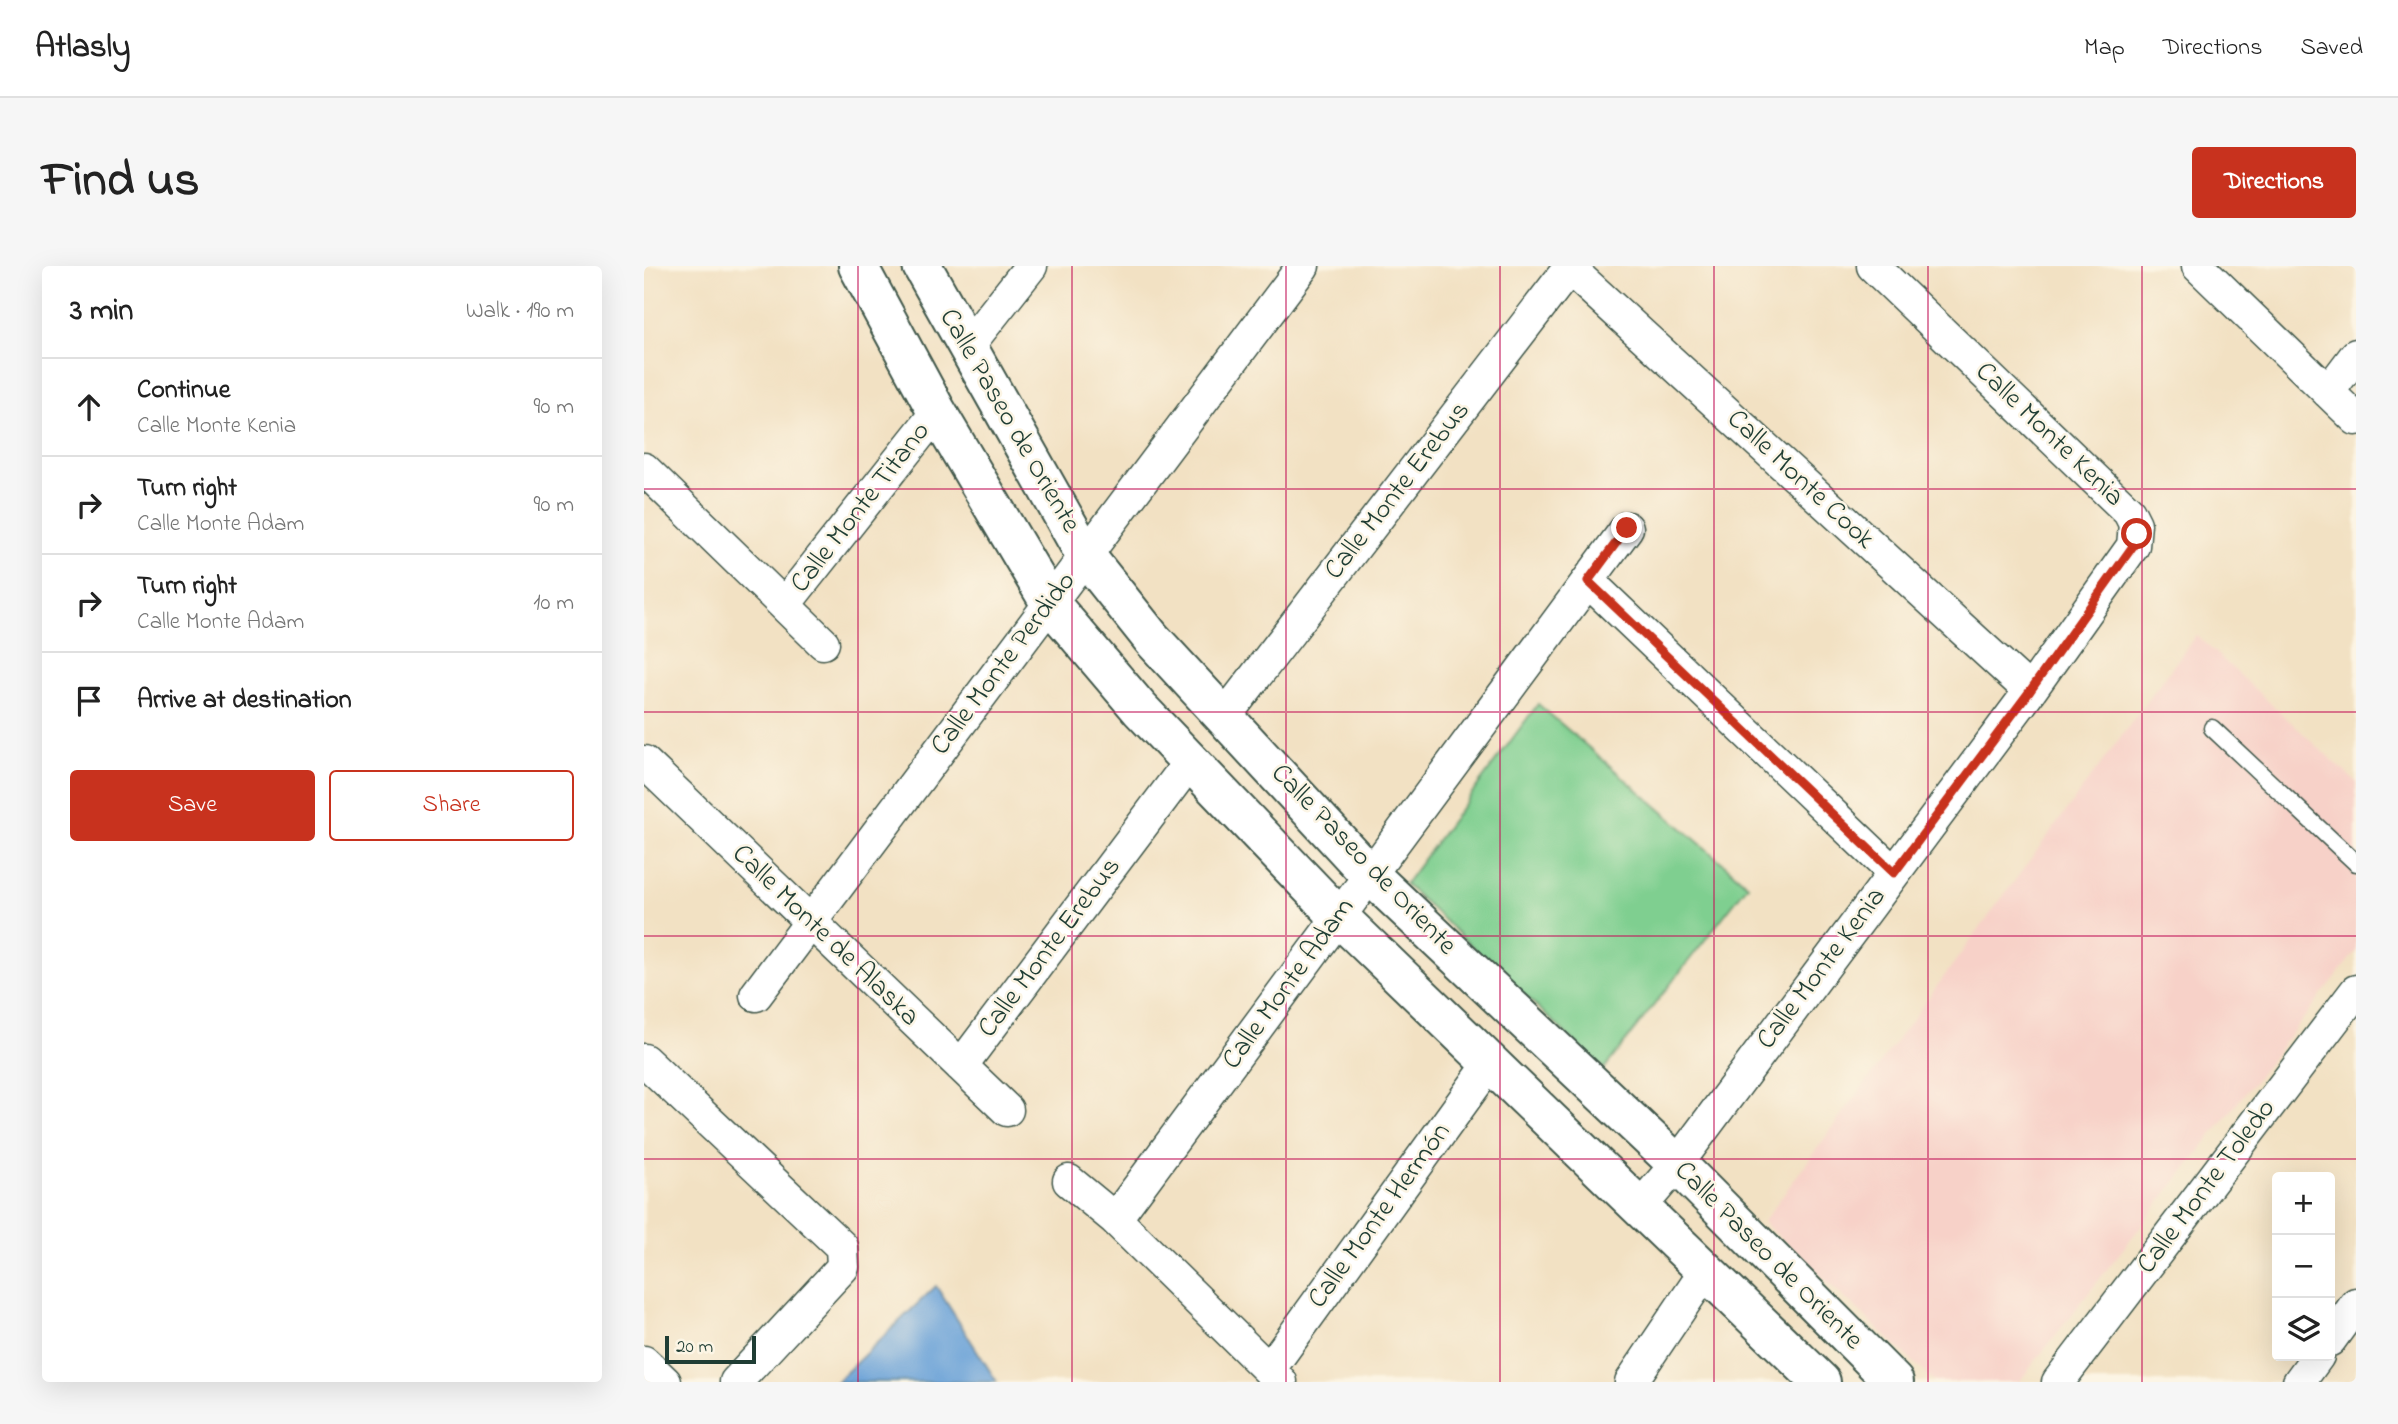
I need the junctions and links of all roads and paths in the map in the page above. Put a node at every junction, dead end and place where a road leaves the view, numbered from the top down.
1 (858, 266) edge
2 (922, 266) edge
3 (1031, 266) edge
4 (1303, 266) edge
5 (1873, 266) edge
6 (1570, 267) edge
7 (2204, 268) edge
8 (967, 347) junction
9 (2356, 355) edge
10 (2328, 392) junction
11 (937, 411) junction
12 (2356, 419) edge
13 (644, 469) edge
14 (1627, 528) dead end
15 (1085, 555) junction
16 (1588, 581) junction
17 (1050, 603) junction
18 (785, 604) junction
19 (823, 643) dead end
20 (2030, 691) junction
21 (1225, 716) junction
22 (2212, 729) dead end
23 (644, 762) edge
24 (1189, 763) junction
25 (2356, 863) edge
26 (1894, 873) junction
27 (1370, 875) junction
28 (1339, 917) junction
29 (811, 921) junction
30 (2356, 991) edge
31 (756, 995) dead end
32 (644, 1060) edge
33 (1492, 1062) junction
34 (961, 1066) junction
35 (1007, 1110) dead end
36 (1676, 1164) junction
37 (1069, 1181) dead end
38 (1641, 1206) junction
39 (1115, 1219) junction
40 (1707, 1269) junction
41 (2356, 1304) edge
42 (2335, 1333) edge
43 (2314, 1361) edge
44 (644, 1362) edge
45 (1275, 1376) edge
46 (665, 1382) edge
47 (736, 1382) edge
48 (1631, 1382) edge
49 (1821, 1382) edge
50 (1894, 1382) edge
51 (2058, 1382) edge
52 (2299, 1382) edge

1 - 11 street, Calle Paseo de Oriente
2 - 8 street, Calle Paseo de Oriente
3 - 8 street
4 - 15 street, Calle Monte Perdido
5 - 20 street, Calle Monte Kenia
6 - 20 street, Calle Monte Cook
6 - 21 street, Calle Monte Erebus
7 - 10 street
8 - 15 street, Calle Paseo de Oriente
9 - 10 street
10 - 12 street
11 - 17 street, Calle Paseo de Oriente
11 - 18 street, Calle Monte Titano
13 - 18 street
14 - 16 street, Calle Monte Adam
15 - 17 street, Calle Monte Perdido
15 - 21 street, Calle Paseo de Oriente
16 - 26 street
16 - 27 street, Calle Monte Adam
17 - 24 street, Calle Paseo de Oriente
17 - 29 street, Calle Monte Perdido
18 - 19 street
20 - 26 street, Calle Monte Kenia
21 - 27 street, Calle Paseo de Oriente
22 - 25 lane
23 - 29 street, Calle Monte de Alaska
24 - 28 street, Calle Paseo de Oriente
24 - 34 street, Calle Monte Erebus
26 - 36 street, Calle Monte Kenia
27 - 28 street, Calle Monte Adam
27 - 36 street, Calle Paseo de Oriente
28 - 33 street, Calle Paseo de Oriente
28 - 39 street, Calle Monte Adam
29 - 31 street, Calle Monte Perdido
29 - 34 street, Calle Monte de Alaska
30 - 51 street, Calle Monte Toledo
32 - 47 street
33 - 38 street, Calle Paseo de Oriente
33 - 45 street, Calle Monte Hermón
34 - 35 street, Calle Monte de Alaska
36 - 38 street, Calle Monte Kenia
36 - 50 street, Calle Paseo de Oriente
37 - 39 street
38 - 40 street, Calle Paseo de Oriente
39 - 45 street
40 - 48 street
40 - 49 street, Calle Paseo de Oriente
41 - 42 street
43 - 52 street
44 - 46 street

